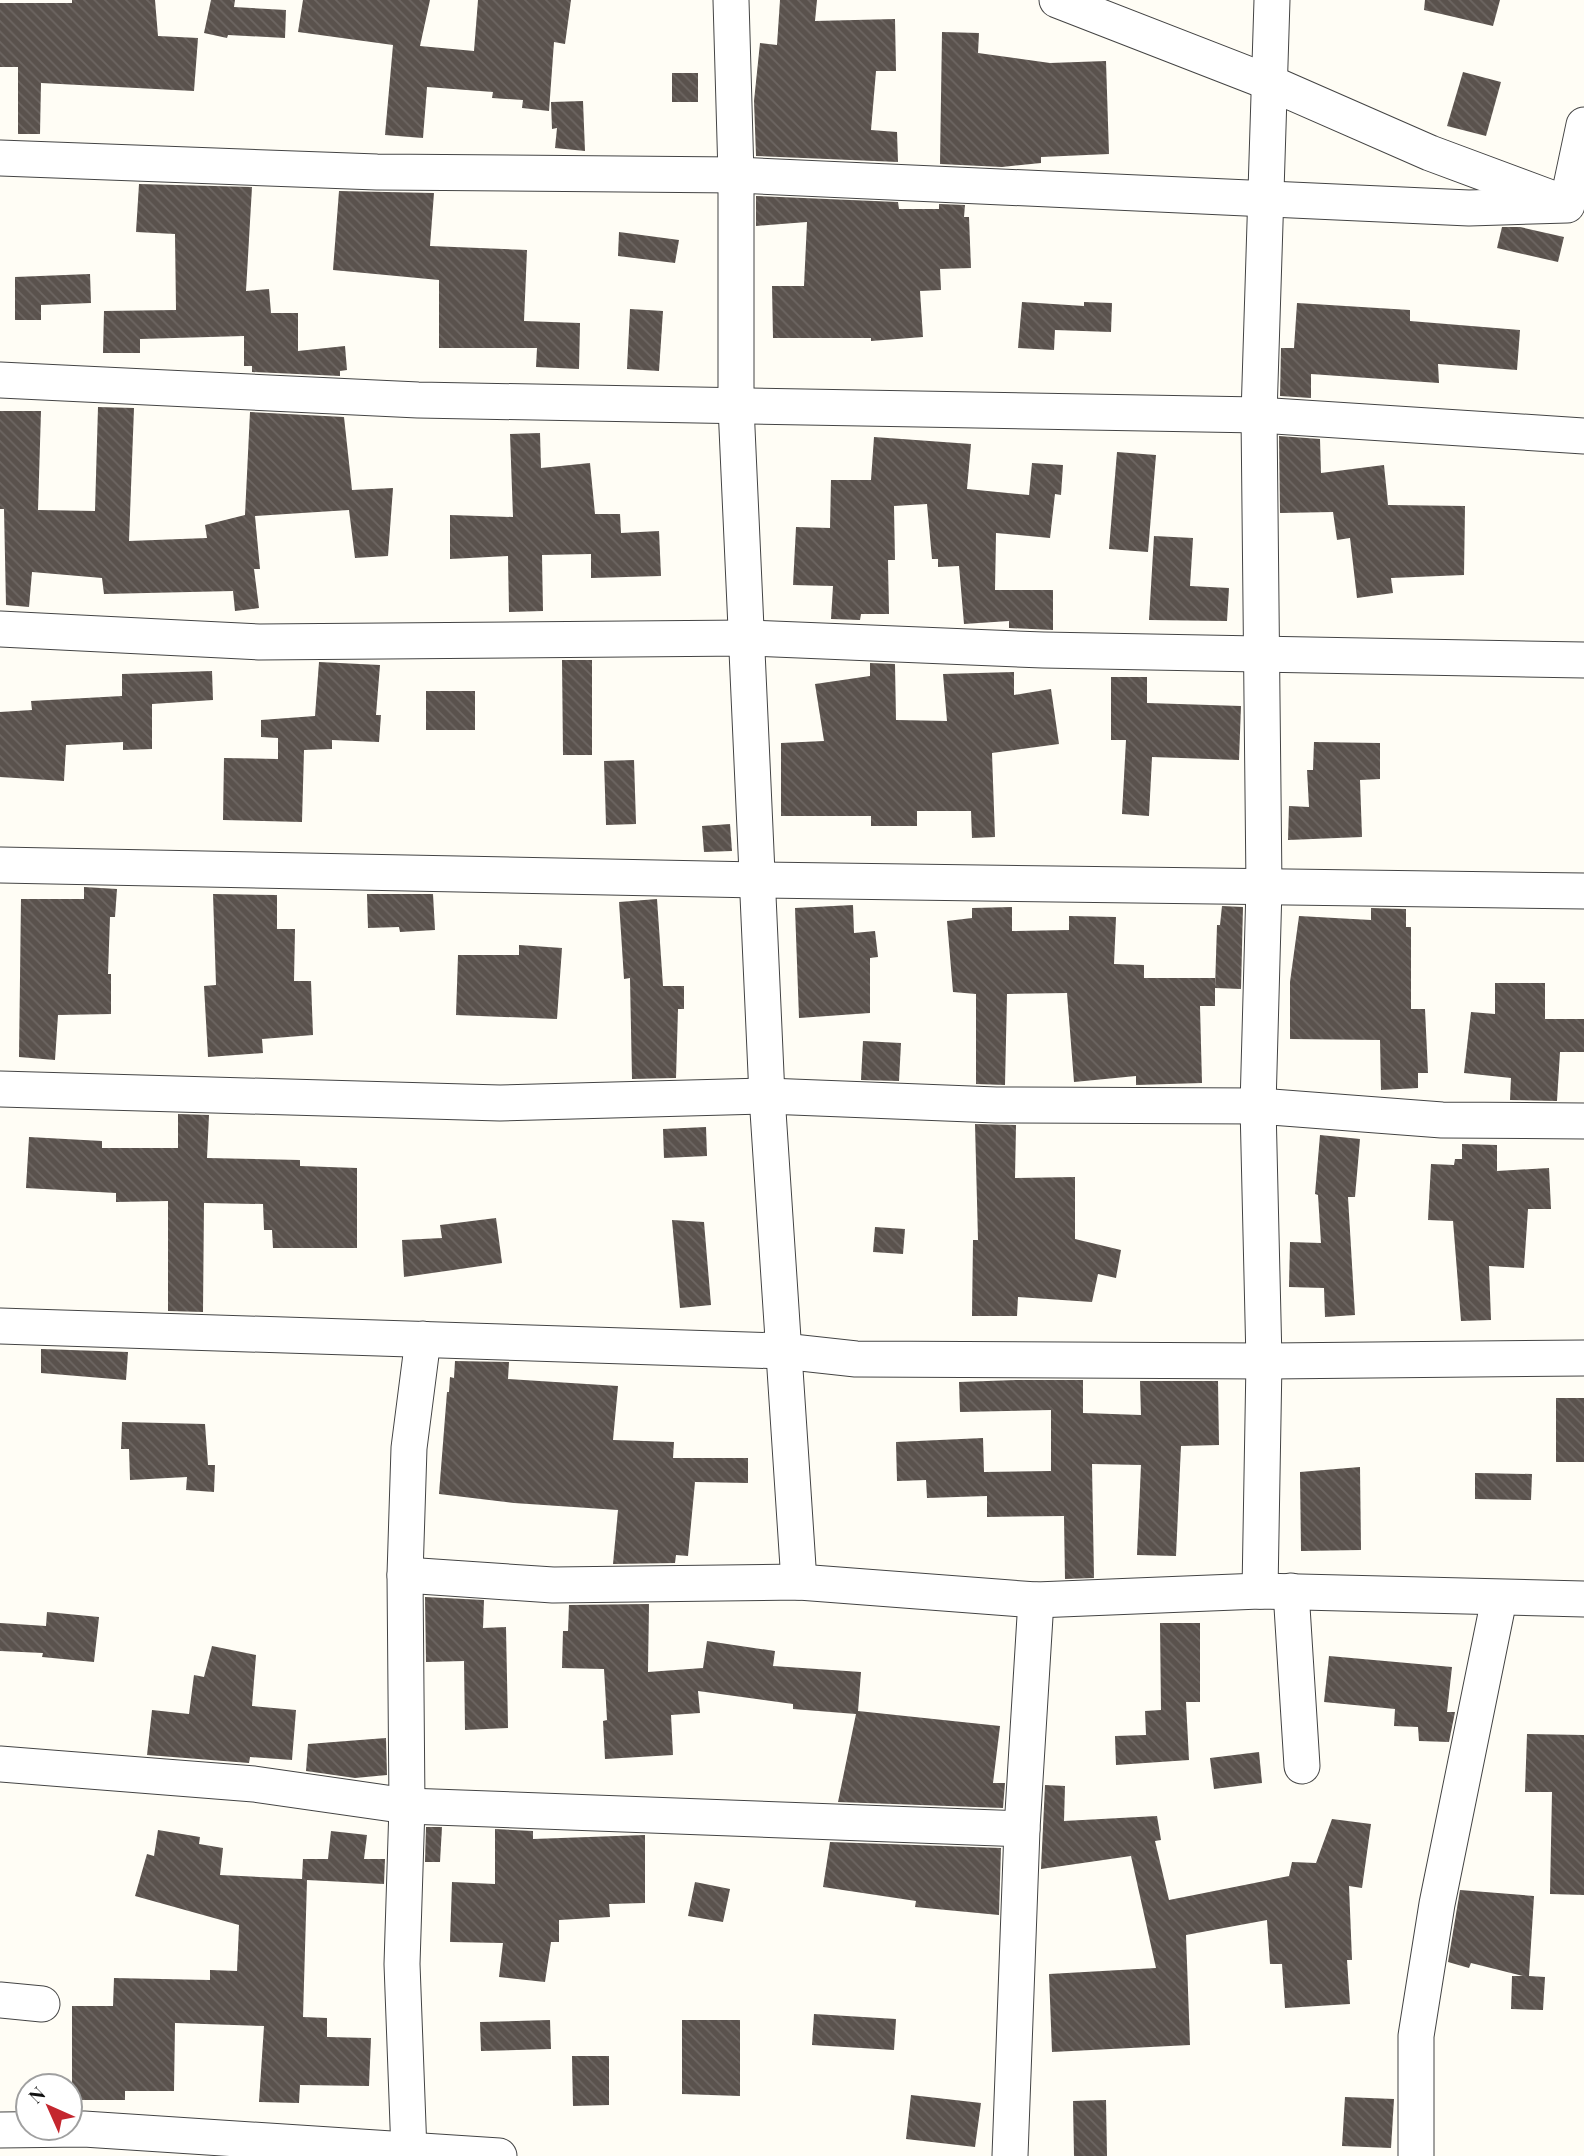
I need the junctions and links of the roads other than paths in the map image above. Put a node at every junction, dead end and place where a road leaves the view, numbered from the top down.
1 (731, 0) edge
2 (1057, 0) edge
3 (1272, 0) edge
4 (1268, 82) junction
5 (1584, 125) edge
6 (0, 158) edge
7 (736, 175) junction
8 (1265, 200) junction
9 (1576, 208) edge
10 (0, 380) edge
11 (736, 405) junction
12 (1259, 415) junction
13 (1584, 436) edge
14 (0, 629) edge
15 (747, 638) junction
16 (1260, 653) junction
17 (1584, 660) edge
18 (0, 864) edge
19 (758, 880) junction
20 (1264, 887) junction
21 (1584, 891) edge
22 (0, 1089) edge
23 (767, 1096) junction
24 (1258, 1106) junction
25 (1584, 1121) edge
26 (0, 1326) edge
27 (423, 1339) junction
28 (782, 1351) junction
29 (1584, 1357) edge
30 (1264, 1361) junction
31 (404, 1575) junction
32 (799, 1582) junction
33 (1275, 1591) junction
34 (1499, 1599) junction
35 (1584, 1599) edge
36 (1036, 1600) junction
37 (0, 1764) edge
38 (1302, 1766) dead end
39 (407, 1806) junction
40 (1022, 1829) junction
41 (0, 2000) edge
42 (42, 2004) dead end
43 (0, 2130) edge
44 (50, 2143) edge
45 (274, 2149) edge
46 (409, 2152) junction
47 (489, 2156) edge
48 (499, 2156) edge
49 (1010, 2156) edge
50 (1416, 2156) edge

1 - 7 street
2 - 4 street
3 - 4 street
4 - 8 street
4 - 9 street
5 - 9 street
6 - 7 street
7 - 8 street
7 - 11 street
8 - 9 street
8 - 12 street
10 - 11 street
11 - 12 street
11 - 15 street
12 - 13 street
12 - 16 street
14 - 15 street
15 - 16 street
15 - 19 street
16 - 17 street
16 - 20 street
18 - 19 street
19 - 20 street
19 - 23 street
20 - 21 street
20 - 24 street
22 - 23 street
23 - 24 street
23 - 28 street
24 - 25 street
24 - 30 street
26 - 27 street
27 - 28 street
27 - 31 street
28 - 30 street
28 - 32 street
29 - 30 street
30 - 33 street
31 - 32 street
31 - 39 street
32 - 36 street
33 - 34 street
33 - 36 street
33 - 38 street
34 - 35 street
34 - 50 street
36 - 40 street
37 - 39 street
39 - 40 street
39 - 46 street
40 - 49 street
41 - 42 street
43 - 44 street
44 - 45 street
45 - 46 street
46 - 47 street
47 - 48 street

